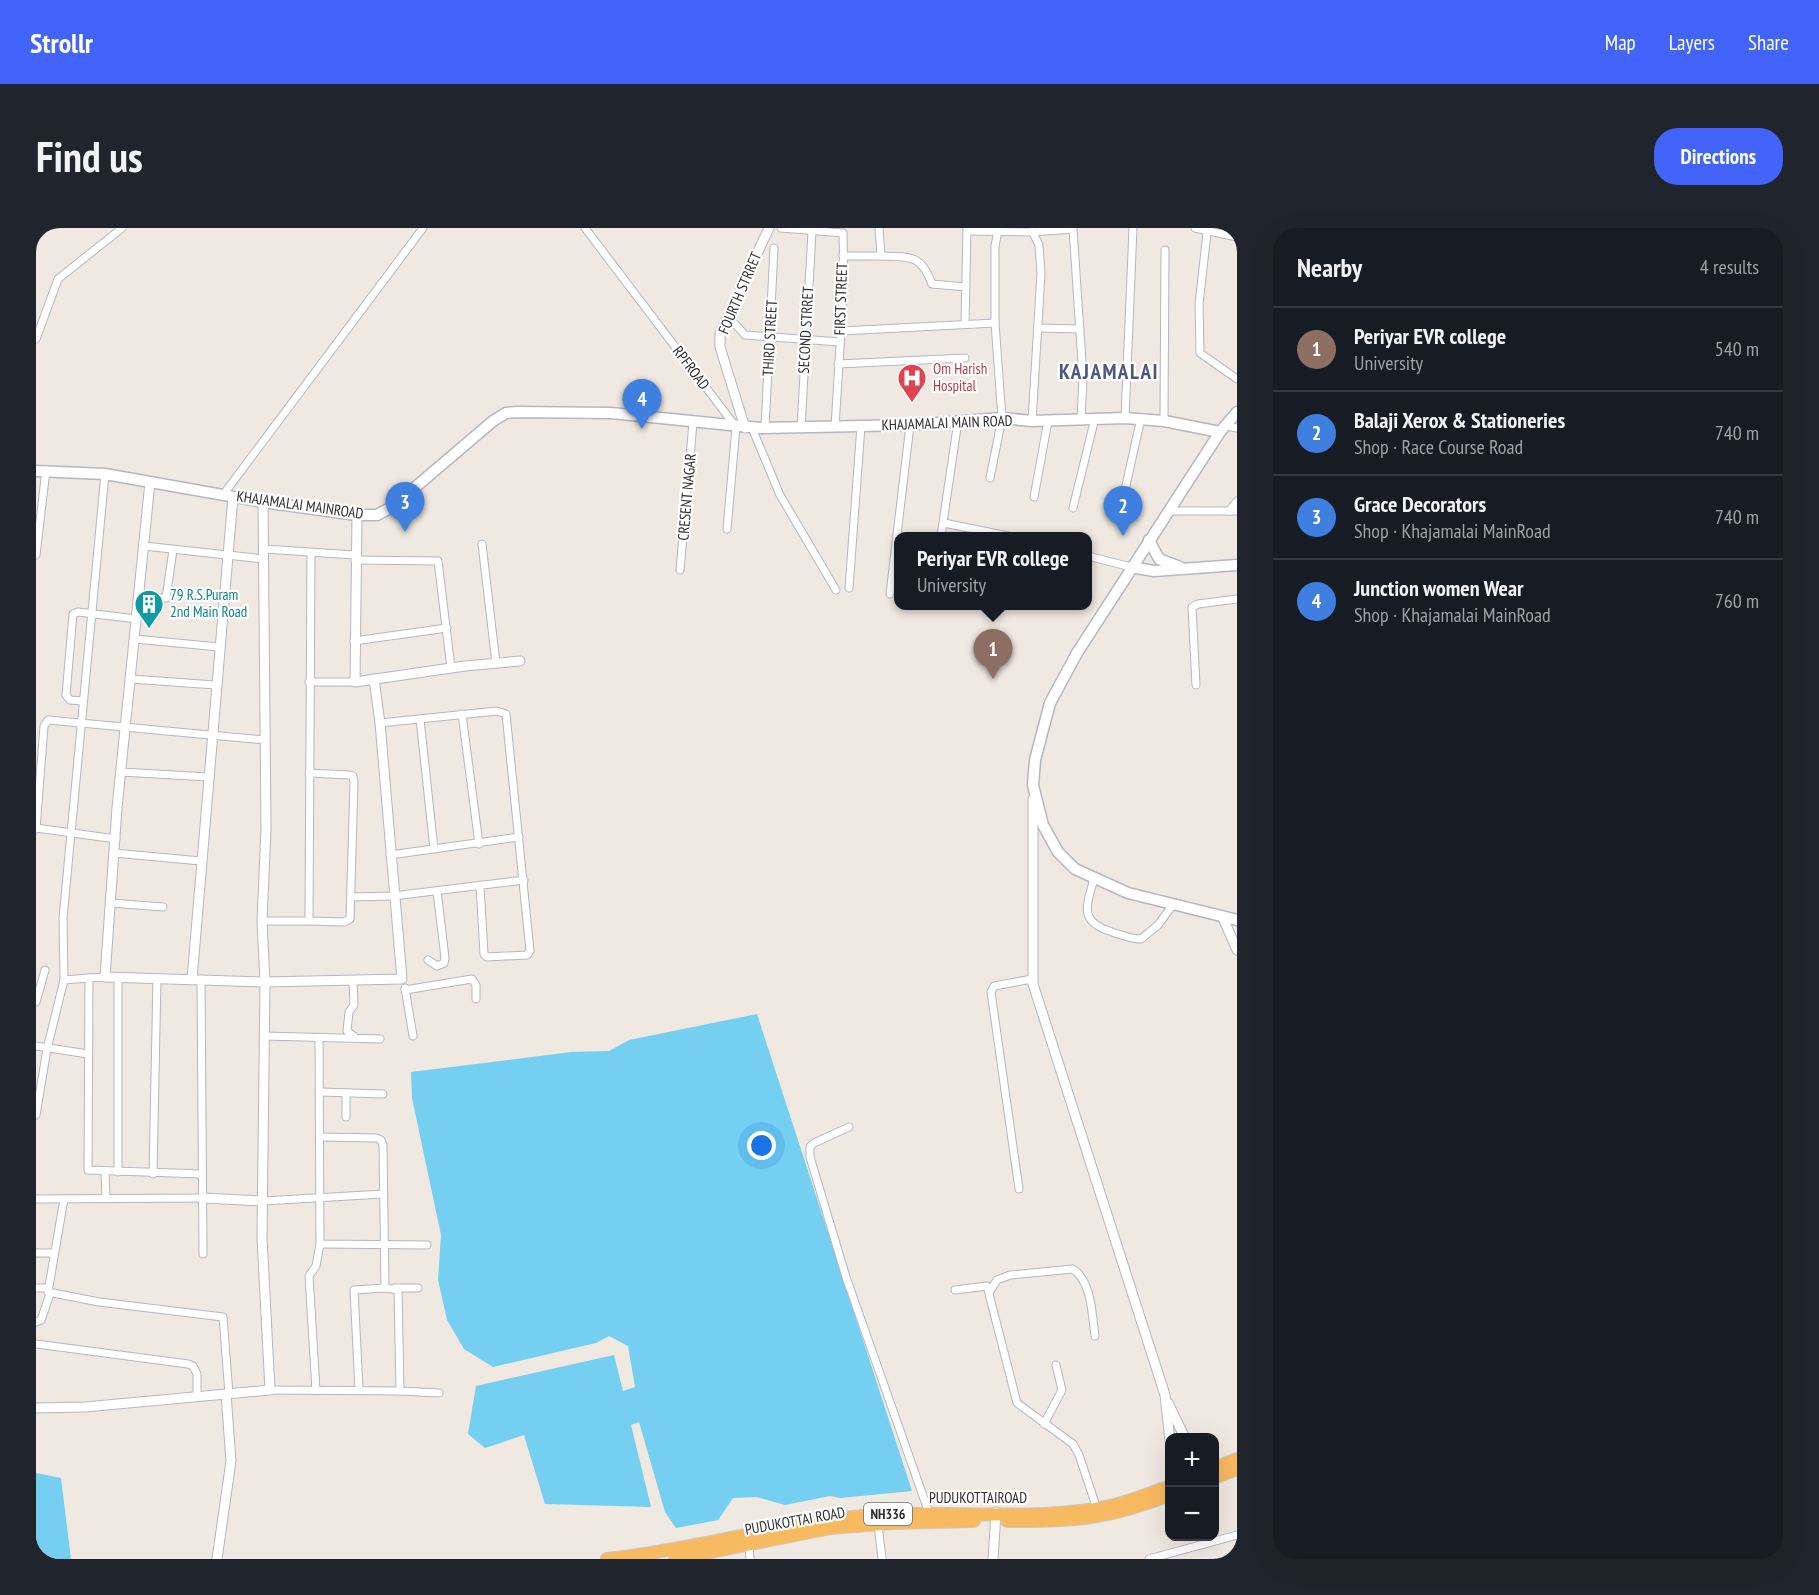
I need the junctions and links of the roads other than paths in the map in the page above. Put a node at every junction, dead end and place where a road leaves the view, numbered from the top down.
1 (122, 228) edge
2 (423, 228) edge
3 (585, 228) edge
4 (769, 228) edge
5 (781, 228) edge
6 (879, 228) edge
7 (1133, 228) edge
8 (1195, 228) edge
9 (998, 229) edge
10 (967, 230) edge
11 (1032, 230) edge
12 (843, 231) edge
13 (812, 232) junction
14 (1207, 233) junction
15 (1237, 237) edge
16 (774, 248) dead end
17 (1166, 250) dead end
18 (843, 256) junction
19 (880, 256) junction
20 (966, 287) junction
21 (728, 315) junction
22 (995, 323) junction
23 (965, 324) junction
24 (1038, 328) junction
25 (1080, 329) junction
26 (841, 331) junction
27 (770, 338) junction
28 (36, 339) edge
29 (806, 340) junction
30 (840, 342) junction
31 (965, 358) dead end
32 (838, 364) junction
33 (1237, 379) edge
34 (1237, 412) edge
35 (1002, 418) junction
36 (1095, 418) junction
37 (1125, 418) junction
38 (1141, 418) junction
39 (1081, 420) junction
40 (958, 421) junction
41 (1032, 421) junction
42 (1048, 421) junction
43 (1164, 421) junction
44 (693, 423) junction
45 (909, 425) junction
46 (861, 426) junction
47 (836, 427) junction
48 (744, 428) junction
49 (765, 428) junction
50 (801, 428) junction
51 (1228, 429) edge
52 (41, 470) edge
53 (105, 474) junction
54 (990, 478) dead end
55 (150, 482) junction
56 (1125, 490) dead end
57 (228, 496) junction
58 (1034, 497) dead end
59 (40, 500) edge
60 (1237, 501) edge
61 (263, 502) junction
62 (1073, 507) dead end
63 (1168, 511) junction
64 (1233, 511) edge
65 (357, 515) junction
66 (944, 523) junction
67 (727, 529) dead end
68 (897, 532) edge
69 (942, 532) edge
70 (985, 532) edge
71 (1149, 540) junction
72 (482, 544) dead end
73 (144, 546) junction
74 (173, 550) junction
75 (264, 554) junction
76 (311, 554) junction
77 (36, 555) edge
78 (228, 555) junction
79 (1092, 557) edge
80 (355, 558) junction
81 (894, 558) edge
82 (1237, 565) edge
83 (1131, 567) junction
84 (1189, 568) junction
85 (680, 570) dead end
86 (849, 588) dead end
87 (836, 590) dead end
88 (890, 594) dead end
89 (139, 598) junction
90 (1237, 599) edge
91 (92, 614) junction
92 (137, 619) junction
93 (447, 628) junction
94 (135, 639) junction
95 (354, 641) junction
96 (219, 646) junction
97 (520, 662) dead end
98 (496, 663) junction
99 (451, 668) junction
100 (131, 679) junction
101 (374, 680) junction
102 (309, 682) junction
103 (355, 682) junction
104 (1196, 685) dead end
105 (215, 686) junction
106 (83, 701) junction
107 (462, 714) junction
108 (420, 718) junction
109 (82, 721) junction
110 (380, 723) junction
111 (126, 726) junction
112 (211, 735) junction
113 (265, 740) junction
114 (121, 772) junction
115 (309, 773) junction
116 (208, 777) junction
117 (1033, 784) junction
118 (36, 829) edge
119 (72, 834) junction
120 (519, 837) junction
121 (116, 839) junction
122 (479, 844) junction
123 (434, 849) junction
124 (114, 853) junction
125 (390, 855) junction
126 (201, 861) junction
127 (1094, 879) junction
128 (524, 880) junction
129 (480, 885) junction
130 (437, 891) junction
131 (393, 896) junction
132 (351, 897) junction
133 (111, 903) junction
134 (1172, 906) junction
135 (163, 907) dead end
136 (1222, 916) junction
137 (1237, 920) edge
138 (262, 921) junction
139 (309, 921) junction
140 (1237, 950) edge
141 (428, 960) dead end
142 (45, 970) dead end
143 (89, 978) junction
144 (105, 978) junction
145 (118, 978) junction
146 (157, 978) junction
147 (402, 979) junction
148 (1032, 979) junction
149 (64, 980) junction
150 (197, 980) junction
151 (353, 980) junction
152 (265, 982) junction
153 (405, 990) junction
154 (476, 999) dead end
155 (36, 1002) edge
156 (264, 1036) junction
157 (413, 1036) dead end
158 (355, 1037) junction
159 (319, 1038) junction
160 (380, 1039) dead end
161 (36, 1046) edge
162 (47, 1048) junction
163 (88, 1054) junction
164 (321, 1092) junction
165 (346, 1093) junction
166 (383, 1094) dead end
167 (36, 1114) edge
168 (346, 1117) dead end
169 (849, 1127) dead end
170 (321, 1137) junction
171 (105, 1171) junction
172 (118, 1172) junction
173 (153, 1174) junction
174 (201, 1174) dead end
175 (1019, 1189) dead end
176 (383, 1194) junction
177 (320, 1196) junction
178 (64, 1198) junction
179 (106, 1198) junction
180 (203, 1198) junction
181 (36, 1199) edge
182 (262, 1201) junction
183 (384, 1243) junction
184 (320, 1244) junction
185 (427, 1245) dead end
186 (36, 1253) edge
187 (54, 1253) junction
188 (203, 1254) dead end
189 (36, 1288) edge
190 (385, 1288) junction
191 (395, 1288) junction
192 (418, 1288) dead end
193 (955, 1290) dead end
194 (48, 1291) junction
195 (990, 1291) junction
196 (36, 1322) edge
197 (1095, 1336) dead end
198 (36, 1344) edge
199 (1056, 1365) dead end
200 (359, 1389) junction
201 (270, 1390) junction
202 (316, 1390) junction
203 (400, 1391) junction
204 (439, 1393) dead end
205 (228, 1394) junction
206 (1165, 1395) junction
207 (197, 1396) junction
208 (36, 1408) edge
209 (1044, 1424) junction
210 (1169, 1433) edge
211 (1183, 1433) edge
212 (1219, 1468) edge
213 (1237, 1469) edge
214 (1219, 1476) edge
215 (1167, 1487) edge
216 (1165, 1497) edge
217 (1097, 1509) junction
218 (924, 1516) junction
219 (996, 1516) junction
220 (878, 1524) junction
221 (1237, 1535) edge
222 (749, 1540) junction
223 (217, 1559) edge
224 (607, 1559) edge
225 (675, 1559) edge
226 (750, 1559) edge
227 (882, 1559) edge
228 (993, 1559) edge
229 (1149, 1559) edge

1 - 28 street
2 - 57 street
3 - 48 street, RPFROAD
4 - 21 street, FOURTH STRRET
5 - 13 street, FIRST STREET
6 - 19 street
7 - 37 street
8 - 14 street
9 - 10 street
9 - 11 street
9 - 22 street
10 - 20 street
11 - 24 street
11 - 25 street
12 - 13 street, FIRST STREET
12 - 18 street, FIRST STREET
13 - 29 street, SECOND STRRET
14 - 15 street
14 - 33 street
16 - 27 street, THIRD STREET
17 - 43 street
18 - 19 street
18 - 26 street, FIRST STREET
19 - 20 street
20 - 23 street
21 - 27 street
21 - 48 street, FOURTH STRRET
22 - 23 street
22 - 35 street
23 - 26 street
24 - 25 street
24 - 41 street
25 - 39 street
26 - 30 street, FIRST STREET
27 - 29 street
27 - 49 street, THIRD STREET
29 - 30 street
29 - 50 street, SECOND STRRET
30 - 32 street, FIRST STREET
31 - 32 street
32 - 47 street, FIRST STREET
34 - 51 main road
35 - 40 main road, KHAJAMALAI MAIN ROAD
35 - 41 main road, KHAJAMALAI MAIN ROAD
35 - 54 street
36 - 37 main road, KHAJAMALAI MAIN ROAD
36 - 39 main road, KHAJAMALAI MAIN ROAD
36 - 62 street
37 - 38 main road, KHAJAMALAI MAIN ROAD
38 - 43 main road, KHAJAMALAI MAIN ROAD
38 - 56 street
39 - 42 main road, KHAJAMALAI MAIN ROAD
40 - 45 main road, KHAJAMALAI MAIN ROAD
40 - 66 street
41 - 42 main road, KHAJAMALAI MAIN ROAD
42 - 58 street
43 - 51 main road, KHAJAMALAI MAIN ROAD
44 - 48 main road, KHAJAMALAI MAINROAD
44 - 65 main road, KHAJAMALAI MAINROAD
44 - 85 street, CRESENT NAGAR
45 - 46 main road, KHAJAMALAI MAIN ROAD
45 - 68 street
46 - 47 main road, KHAJAMALAI MAIN ROAD
46 - 86 street
47 - 50 main road, KHAJAMALAI MAIN ROAD
48 - 49 main road, KHAJAMALAI MAIN ROAD
48 - 67 street
48 - 87 street, RPFROAD
49 - 50 main road, KHAJAMALAI MAIN ROAD
51 - 63 main road
52 - 53 main road, KHAJAMALAI MAINROAD
52 - 59 street
53 - 55 main road, KHAJAMALAI MAINROAD
53 - 91 street
55 - 57 main road, KHAJAMALAI MAINROAD
55 - 73 street
57 - 61 main road, KHAJAMALAI MAINROAD
57 - 78 street
59 - 77 street
60 - 64 street
61 - 65 main road, KHAJAMALAI MAINROAD
61 - 75 street
63 - 64 street
63 - 71 main road
65 - 80 street
66 - 69 street
66 - 70 street
71 - 83 main road
71 - 84 main road
72 - 98 street
73 - 74 street
73 - 89 street
74 - 78 street
74 - 89 street
75 - 76 street
75 - 78 street
75 - 113 street
76 - 80 street
76 - 102 street
78 - 96 street
79 - 83 street
80 - 93 street
80 - 95 street
81 - 88 street
82 - 84 main road
83 - 84 main road
83 - 117 main road
89 - 92 street
90 - 104 street
91 - 92 street
91 - 106 street
91 - 106 street
92 - 94 street
93 - 95 street
93 - 99 street
94 - 96 street
94 - 100 street
95 - 103 street
96 - 105 street
97 - 98 street
98 - 99 street
99 - 101 street
100 - 105 street
100 - 111 street
101 - 103 street
101 - 110 street
102 - 103 street
102 - 115 street
105 - 112 street
106 - 109 street
107 - 108 street
107 - 120 street
107 - 122 street
108 - 110 street
108 - 123 street
109 - 111 street
109 - 118 street
109 - 119 street
110 - 125 street
111 - 112 street
111 - 114 street
112 - 113 street
112 - 116 street
113 - 138 street
114 - 116 street
114 - 121 street
115 - 132 street
115 - 139 street
116 - 126 street
117 - 127 main road
117 - 148 street
118 - 119 street
119 - 121 street
119 - 149 street
120 - 122 street
120 - 128 street
121 - 124 street
122 - 123 street
123 - 125 street
124 - 126 street
124 - 133 street
125 - 131 street
126 - 150 street
127 - 134 main road
127 - 134 street
128 - 129 street
128 - 129 street
129 - 130 street
130 - 131 street
130 - 141 street
131 - 132 street
131 - 147 street
132 - 139 street
133 - 135 street
133 - 144 street
134 - 136 main road
136 - 137 main road
136 - 140 street
138 - 139 street
138 - 152 street
142 - 155 street
143 - 144 street
143 - 149 street
143 - 163 street
144 - 145 street
145 - 146 street
145 - 172 street
146 - 150 street
146 - 173 street
147 - 151 street
147 - 153 street
148 - 175 street
148 - 206 street
149 - 162 street
150 - 152 street
150 - 180 street
151 - 152 street
151 - 158 street
152 - 156 street
153 - 154 street
153 - 157 street
156 - 159 street
156 - 182 street
158 - 159 street
158 - 160 street
159 - 164 street
161 - 162 street
162 - 163 street
162 - 167 street
163 - 171 street
164 - 165 street
164 - 170 street
165 - 166 street
165 - 168 street
169 - 218 street
170 - 176 street
170 - 177 street
171 - 172 street
171 - 179 street
172 - 173 street
173 - 174 street
176 - 177 street
176 - 183 street
177 - 182 street
177 - 184 street
178 - 179 street
178 - 181 street
178 - 187 street
179 - 180 street
180 - 182 street
180 - 188 street
182 - 201 street
183 - 184 street
183 - 185 street
183 - 190 street
184 - 202 street
186 - 187 street
187 - 194 street
189 - 194 street
190 - 191 street
190 - 200 street
191 - 192 street
191 - 203 street
193 - 195 street
194 - 196 street
194 - 205 street
195 - 197 street
195 - 209 street
198 - 207 street
199 - 209 street
200 - 202 street
200 - 203 street
201 - 202 street
201 - 205 street
203 - 204 street
205 - 207 street
205 - 223 street
206 - 210 street
206 - 211 street
207 - 208 street
209 - 217 street
212 - 213 highway
213 - 214 highway
215 - 217 highway, PUDUKOTTAIROAD / NH336
216 - 219 highway, PUDUKOTTAI ROAD / NH336
217 - 219 highway, PUDUKOTTAIROAD / NH336
218 - 219 highway, PUDUKOTTAI ROAD / NH336
218 - 220 highway, PUDUKOTTAI ROAD / NH336
218 - 222 highway, PUDUKOTTAIROAD / NH336
219 - 228 street
220 - 222 highway, PUDUKOTTAI ROAD / NH336
220 - 227 street
221 - 229 street
222 - 224 highway, PUDUKOTTAIROAD / NH336
222 - 225 highway, PUDUKOTTAI ROAD / NH336
222 - 226 street

